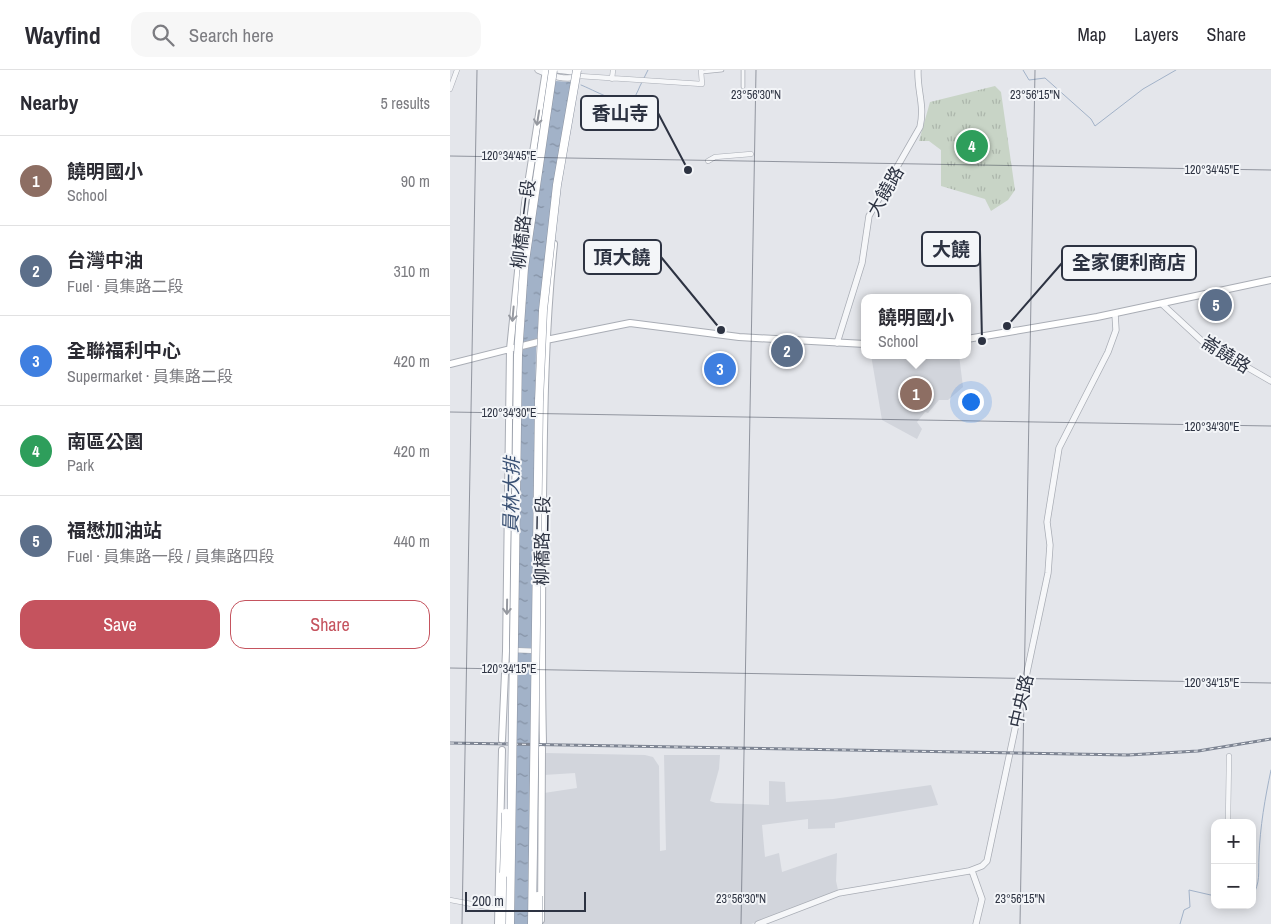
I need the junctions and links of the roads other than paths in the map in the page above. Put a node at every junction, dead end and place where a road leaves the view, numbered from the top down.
1 (457, 70) edge
2 (538, 70) edge
3 (558, 70) edge
4 (613, 70) edge
5 (722, 70) edge
6 (744, 70) edge
7 (918, 70) edge
8 (702, 71) edge
9 (545, 72) edge
10 (554, 73) edge
11 (577, 74) edge
12 (612, 79) junction
13 (743, 87) dead end
14 (450, 90) edge
15 (751, 154) dead end
16 (708, 161) dead end
17 (1271, 280) edge
18 (1162, 304) junction
19 (1115, 314) junction
20 (971, 338) edge
21 (546, 340) junction
22 (837, 342) junction
23 (861, 344) edge
24 (510, 349) junction
25 (450, 364) edge
26 (1271, 382) edge
27 (506, 650) junction
28 (537, 652) junction
29 (513, 671) junction
30 (502, 740) dead end
31 (502, 750) dead end
32 (1229, 756) dead end
33 (1228, 819) edge
34 (972, 871) junction
35 (450, 900) edge
36 (498, 908) junction
37 (498, 924) edge
38 (503, 924) edge
39 (510, 924) edge
40 (532, 924) edge
41 (540, 924) edge
42 (758, 924) edge
43 (976, 924) edge

1 - 14 street
2 - 9 street
3 - 11 street
4 - 12 street
5 - 8 street
6 - 13 street
7 - 22 street, 大饒路
8 - 12 street
9 - 10 street
9 -> 24 main road, 柳橋路一段
10 - 11 street
10 - 29 highway, bridge
11 - 12 street
11 - 21 main road, 柳橋路一段
11 - 28 highway, bridge
15 - 16 street
17 - 18 main road
18 - 19 main road
18 - 26 street, 崙饒路
19 - 20 main road
19 - 34 street, 中央路
21 - 22 main road
21 - 24 main road
21 - 28 main road, 柳橋路二段
22 - 23 main road
24 - 25 main road
24 -> 27 main road, 柳橋路二段
27 - 28 street
27 - 30 main road, 柳橋路二段
28 - 40 highway, bridge
28 - 41 highway, bridge
28 - 41 main road, 柳橋路二段
29 - 38 highway, bridge
29 - 39 highway, bridge
31 - 36 main road
32 - 33 street
34 - 42 street
34 - 43 street
35 - 36 street
36 - 37 main road

